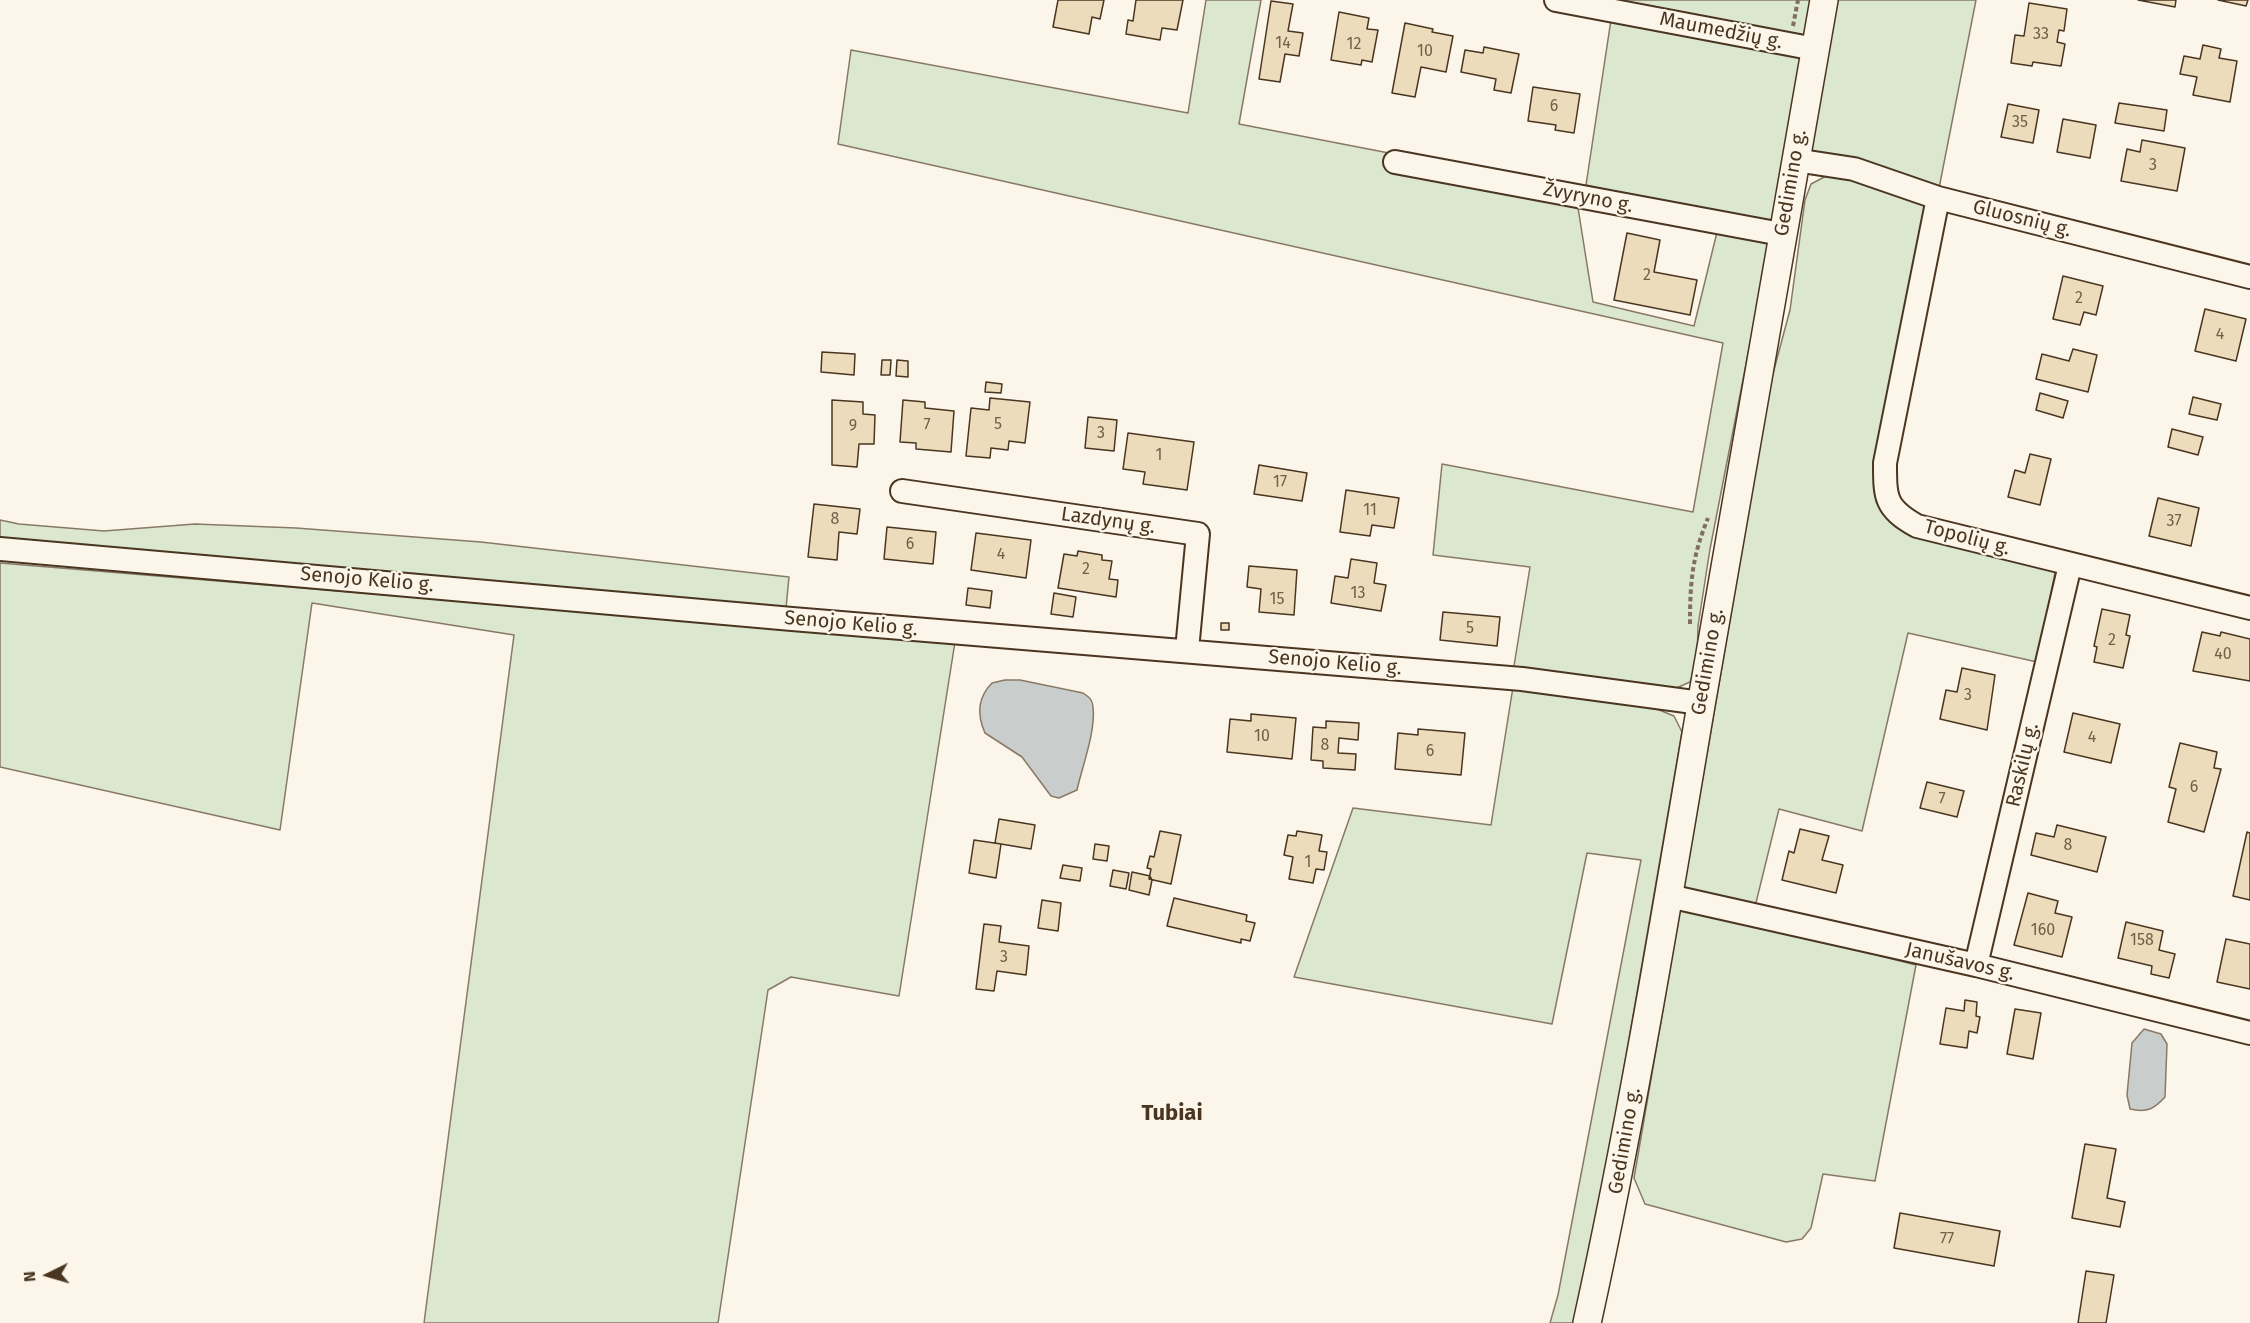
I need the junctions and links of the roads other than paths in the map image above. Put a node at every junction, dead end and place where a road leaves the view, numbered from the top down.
1 (1556, 0) edge
2 (1824, 0) edge
3 (1815, 49) junction
4 (1795, 160) junction
5 (1395, 162) dead end
6 (1938, 198) junction
7 (1781, 234) junction
8 (2250, 275) edge
9 (902, 490) dead end
10 (0, 549) edge
11 (2070, 565) junction
12 (2250, 608) edge
13 (1187, 650) junction
14 (1701, 703) junction
15 (1669, 896) junction
16 (1976, 965) junction
17 (2250, 1033) edge
18 (1587, 1323) edge

1 - 3 street, Maumedžių g.
2 - 3 main road, Gedimino g.
3 - 4 main road, Gedimino g.
4 - 6 street, Gluosnių g.
4 - 7 main road, Gedimino g.
5 - 7 street, Žvyryno g.
6 - 8 street, Gluosnių g.
6 - 11 street, Topolių g.
7 - 14 main road, Gedimino g.
9 - 13 street, Lazdynų g.
10 - 13 street, Senojo Kelio g.
11 - 12 street, Topolių g.
11 - 16 street, Raskilų g.
13 - 14 street, Senojo Kelio g.
14 - 15 main road, Gedimino g.
15 - 16 street, Janušavos g.
15 - 18 main road, Gedimino g.
16 - 17 street, Janušavos g.

